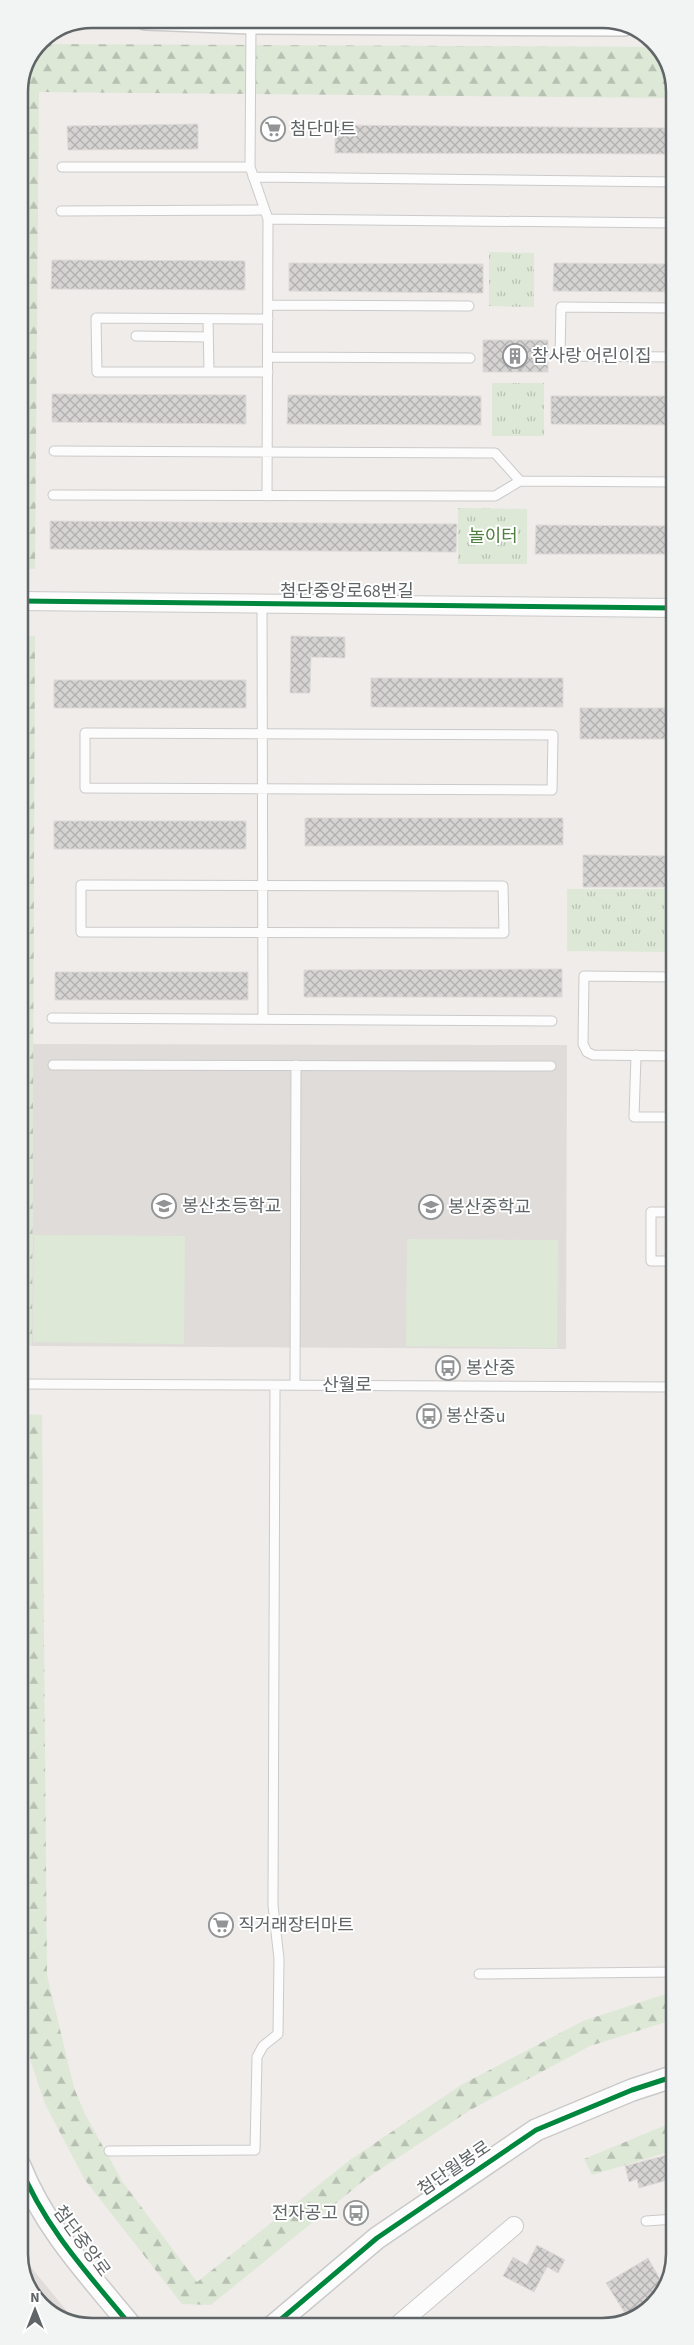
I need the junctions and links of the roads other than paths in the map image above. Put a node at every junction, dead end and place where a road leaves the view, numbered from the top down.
1 (251, 28) edge
2 (62, 167) dead end
3 (250, 167) junction
4 (253, 177) junction
5 (666, 182) edge
6 (61, 211) dead end
7 (267, 215) junction
8 (666, 224) edge
9 (268, 305) junction
10 (469, 306) dead end
11 (666, 308) edge
12 (208, 319) junction
13 (268, 319) junction
14 (136, 336) dead end
15 (208, 337) junction
16 (268, 357) junction
17 (666, 357) edge
18 (470, 358) dead end
19 (209, 372) junction
20 (268, 372) junction
21 (54, 451) dead end
22 (267, 452) junction
23 (520, 481) junction
24 (666, 482) edge
25 (54, 495) dead end
26 (267, 496) junction
27 (28, 601) edge
28 (262, 604) junction
29 (666, 608) edge
30 (262, 734) junction
31 (262, 789) junction
32 (262, 886) junction
33 (263, 932) junction
34 (666, 977) edge
35 (52, 1018) dead end
36 (263, 1020) junction
37 (552, 1021) dead end
38 (636, 1055) junction
39 (666, 1056) edge
40 (53, 1065) dead end
41 (296, 1066) junction
42 (551, 1066) dead end
43 (666, 1117) edge
44 (666, 1212) edge
45 (666, 1261) edge
46 (28, 1384) edge
47 (295, 1385) junction
48 (276, 1386) junction
49 (666, 1387) edge
50 (666, 1972) edge
51 (479, 1974) dead end
52 (666, 2079) edge
53 (109, 2151) dead end
54 (28, 2193) edge
55 (666, 2220) edge
56 (646, 2221) dead end
57 (514, 2226) dead end
58 (124, 2317) edge
59 (283, 2317) edge
60 (407, 2318) edge

1 - 3 lane
2 - 3 lane
3 - 4 lane
4 - 5 lane
4 - 7 lane
6 - 7 lane
7 - 8 lane
7 - 9 lane
9 - 10 lane
9 - 13 lane
11 - 17 lane
12 - 13 lane
12 - 15 lane
12 - 19 lane
13 - 16 lane
14 - 15 lane
15 - 19 lane
16 - 18 lane
16 - 20 lane
19 - 20 lane
20 - 22 lane
21 - 22 lane
22 - 23 lane
22 - 26 lane
23 - 24 lane
23 - 26 lane
25 - 26 lane
27 - 28 street, 첨단중앙로68번길
28 - 29 street, 첨단중앙로68번길
28 - 30 lane
30 - 31 lane
30 - 31 lane
30 - 31 lane
31 - 32 lane
32 - 33 lane
32 - 33 lane
32 - 33 lane
33 - 36 lane
34 - 38 lane
35 - 36 lane
36 - 37 lane
38 - 39 lane
38 - 43 lane
40 - 41 lane
41 - 42 lane
41 - 47 lane
44 - 45 lane
46 - 48 lane, 산월로
47 - 48 lane, 산월로
47 - 49 lane, 산월로
48 - 53 lane
50 - 51 lane
52 - 59 street, 첨단월봉로
54 - 58 street, 첨단중앙로
55 - 56 lane
57 - 60 street

